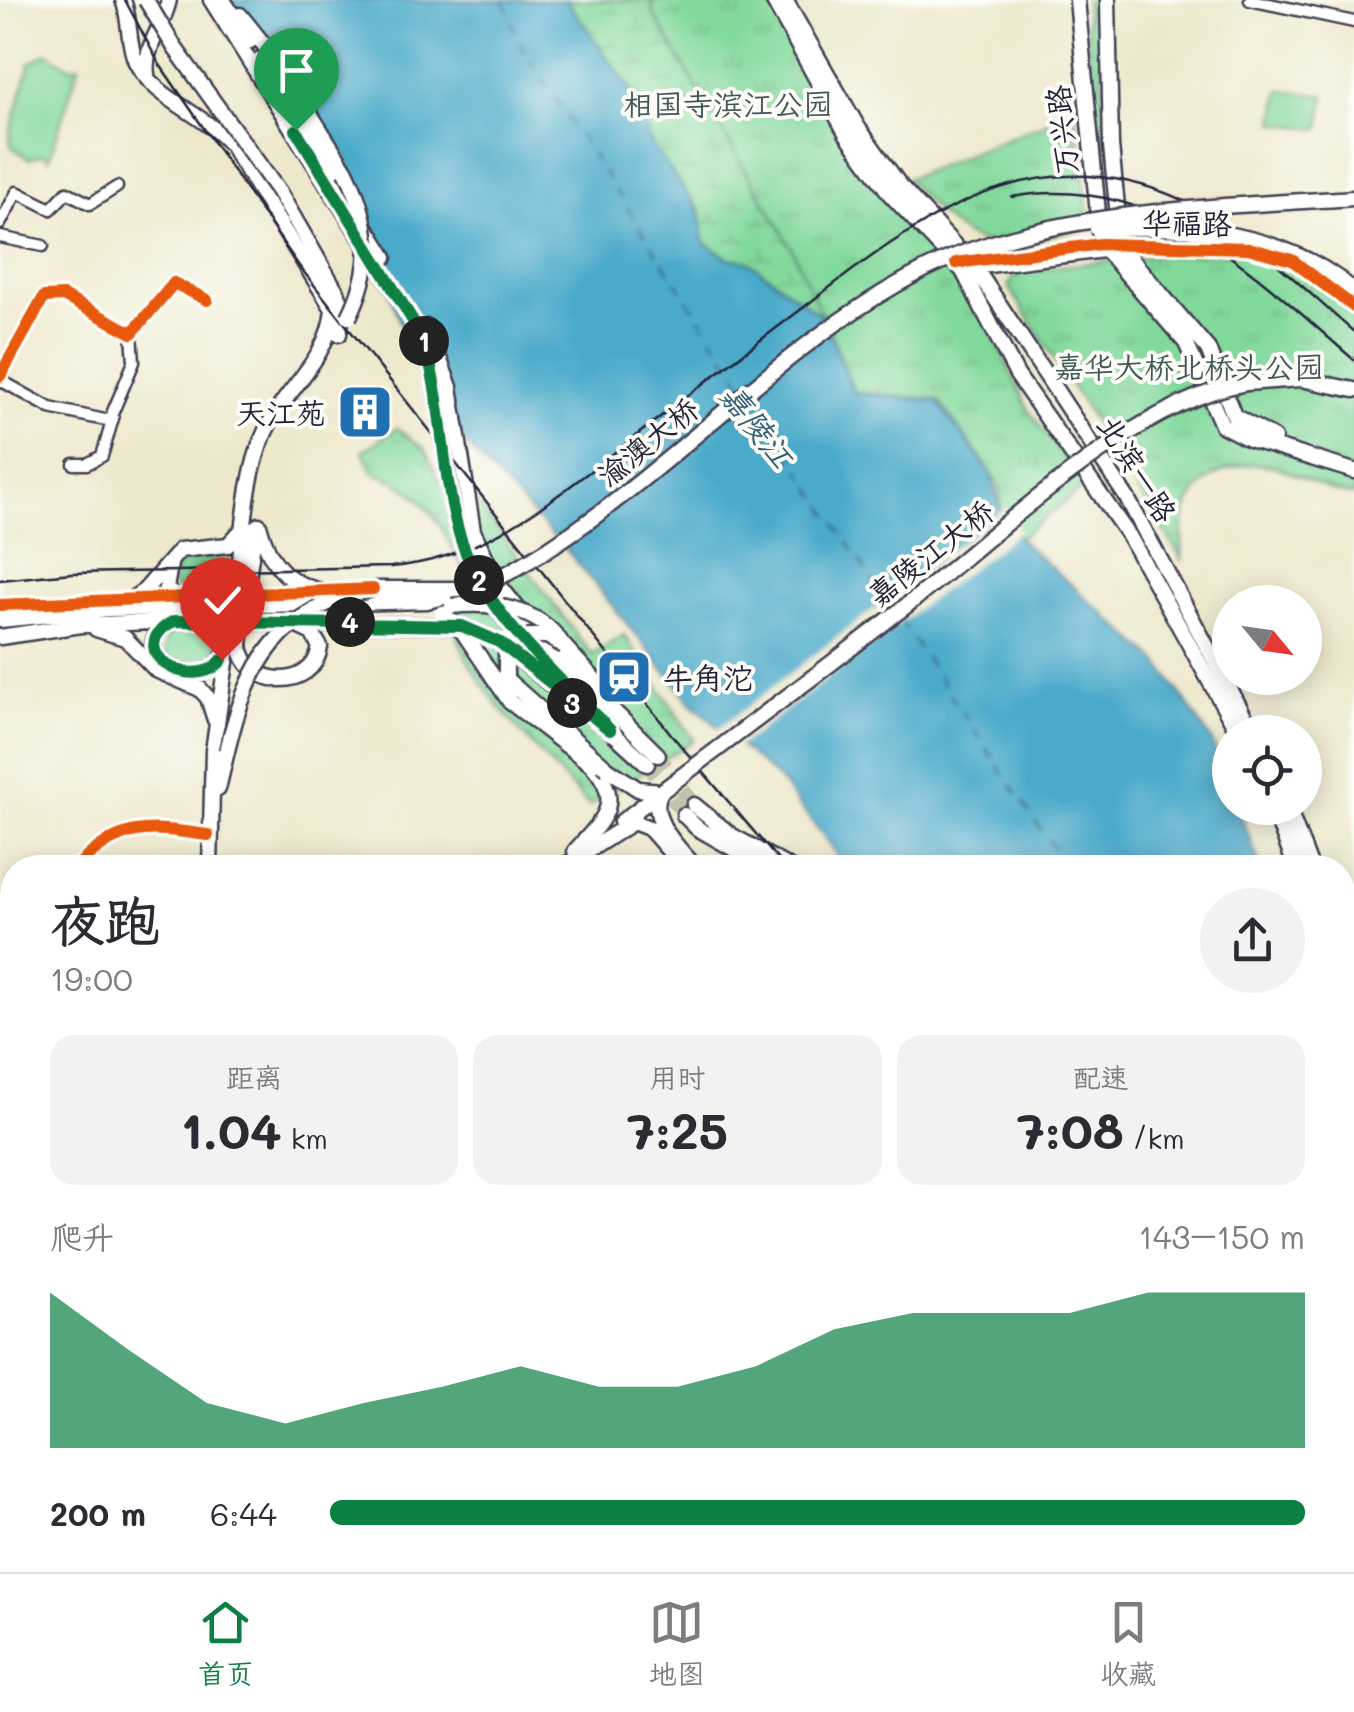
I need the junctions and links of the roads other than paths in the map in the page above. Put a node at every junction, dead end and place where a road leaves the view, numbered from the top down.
1 (123, 0) edge
2 (146, 0) edge
3 (169, 0) edge
4 (211, 0) edge
5 (223, 0) edge
6 (773, 0) edge
7 (785, 0) edge
8 (1077, 0) edge
9 (1108, 0) edge
10 (1250, 0) edge
11 (1354, 22) edge
12 (150, 80) junction
13 (118, 187) dead end
14 (1354, 198) edge
15 (0, 224) edge
16 (1051, 232) junction
17 (0, 237) edge
18 (44, 246) dead end
19 (1110, 248) junction
20 (966, 266) junction
21 (1354, 275) edge
22 (1328, 286) junction
23 (1354, 291) edge
24 (207, 300) dead end
25 (1354, 307) edge
26 (132, 333) junction
27 (334, 349) junction
28 (1037, 363) junction
29 (1016, 375) junction
30 (0, 378) edge
31 (301, 386) junction
32 (1354, 390) edge
33 (113, 418) junction
34 (1354, 462) edge
35 (74, 464) dead end
36 (1354, 472) edge
37 (253, 508) junction
38 (466, 531) junction
39 (242, 588) junction
40 (475, 590) junction
41 (373, 595) junction
42 (0, 605) edge
43 (198, 605) junction
44 (437, 607) junction
45 (108, 609) junction
46 (0, 620) edge
47 (174, 621) junction
48 (277, 622) junction
49 (81, 625) junction
50 (0, 637) edge
51 (232, 645) junction
52 (564, 646) junction
53 (1229, 715) edge
54 (1244, 715) edge
55 (217, 725) junction
56 (610, 730) junction
57 (648, 742) junction
58 (657, 794) junction
59 (1280, 825) edge
60 (1295, 825) edge
61 (208, 829) junction
62 (94, 855) edge
63 (209, 855) edge
64 (572, 855) edge
65 (577, 855) edge
66 (581, 855) edge
67 (680, 855) edge
68 (684, 855) edge
69 (744, 855) edge
70 (767, 855) edge
71 (1291, 855) edge
72 (1306, 855) edge

1 - 12 main road
2 - 27 main road, bridge
3 - 12 main road
4 - 38 main road, bridge
5 - 27 main road, bridge
5 - 38 main road, bridge
6 - 20 main road, 北滨一路
7 - 20 main road, 北滨一路
8 - 19 main road, 万兴路
9 - 19 main road, 万兴路
10 - 11 street
12 - 31 main road
13 - 15 street
14 - 16 main road, bridge
16 - 23 main road, bridge
16 - 40 main road, 渝澳大桥, bridge
17 - 18 street
19 - 20 street, 华福路
19 - 22 street, 华福路
19 - 34 main road
19 - 36 main road
20 - 28 main road, 北滨一路
20 - 29 main road, 北滨一路
21 - 22 street
22 - 25 street, 华福路
24 - 26 street
26 - 30 street
26 - 33 street
27 - 31 main road
28 - 29 main road
28 - 54 main road, 北滨一路
29 - 53 main road, 北滨一路
30 - 33 street
31 - 37 main road
32 - 58 main road, 嘉陵江大桥, bridge
33 - 35 street
37 - 39 main road
37 - 41 main road
37 - 45 main road
38 - 56 main road
38 - 57 main road
39 - 43 main road
39 - 51 main road, bridge
40 - 41 main road
40 - 44 main road, 渝澳大桥
41 - 42 street, bridge
41 - 43 main road
41 - 44 main road
41 - 61 main road, bridge
43 - 45 main road
44 - 52 main road, bridge
44 - 64 main road, bridge
45 - 46 main road
47 - 48 main road
47 - 49 main road
47 - 51 main road
48 - 51 main road
48 - 56 main road
49 - 50 main road
49 - 55 main road
51 - 55 main road
52 - 57 main road
52 - 58 main road, bridge
55 - 61 main road
56 - 57 main road
58 - 65 main road, 嘉陵江大桥
58 - 68 main road
59 - 71 main road
60 - 72 main road
61 - 62 street
61 - 63 main road
66 - 67 main road
69 - 70 main road

